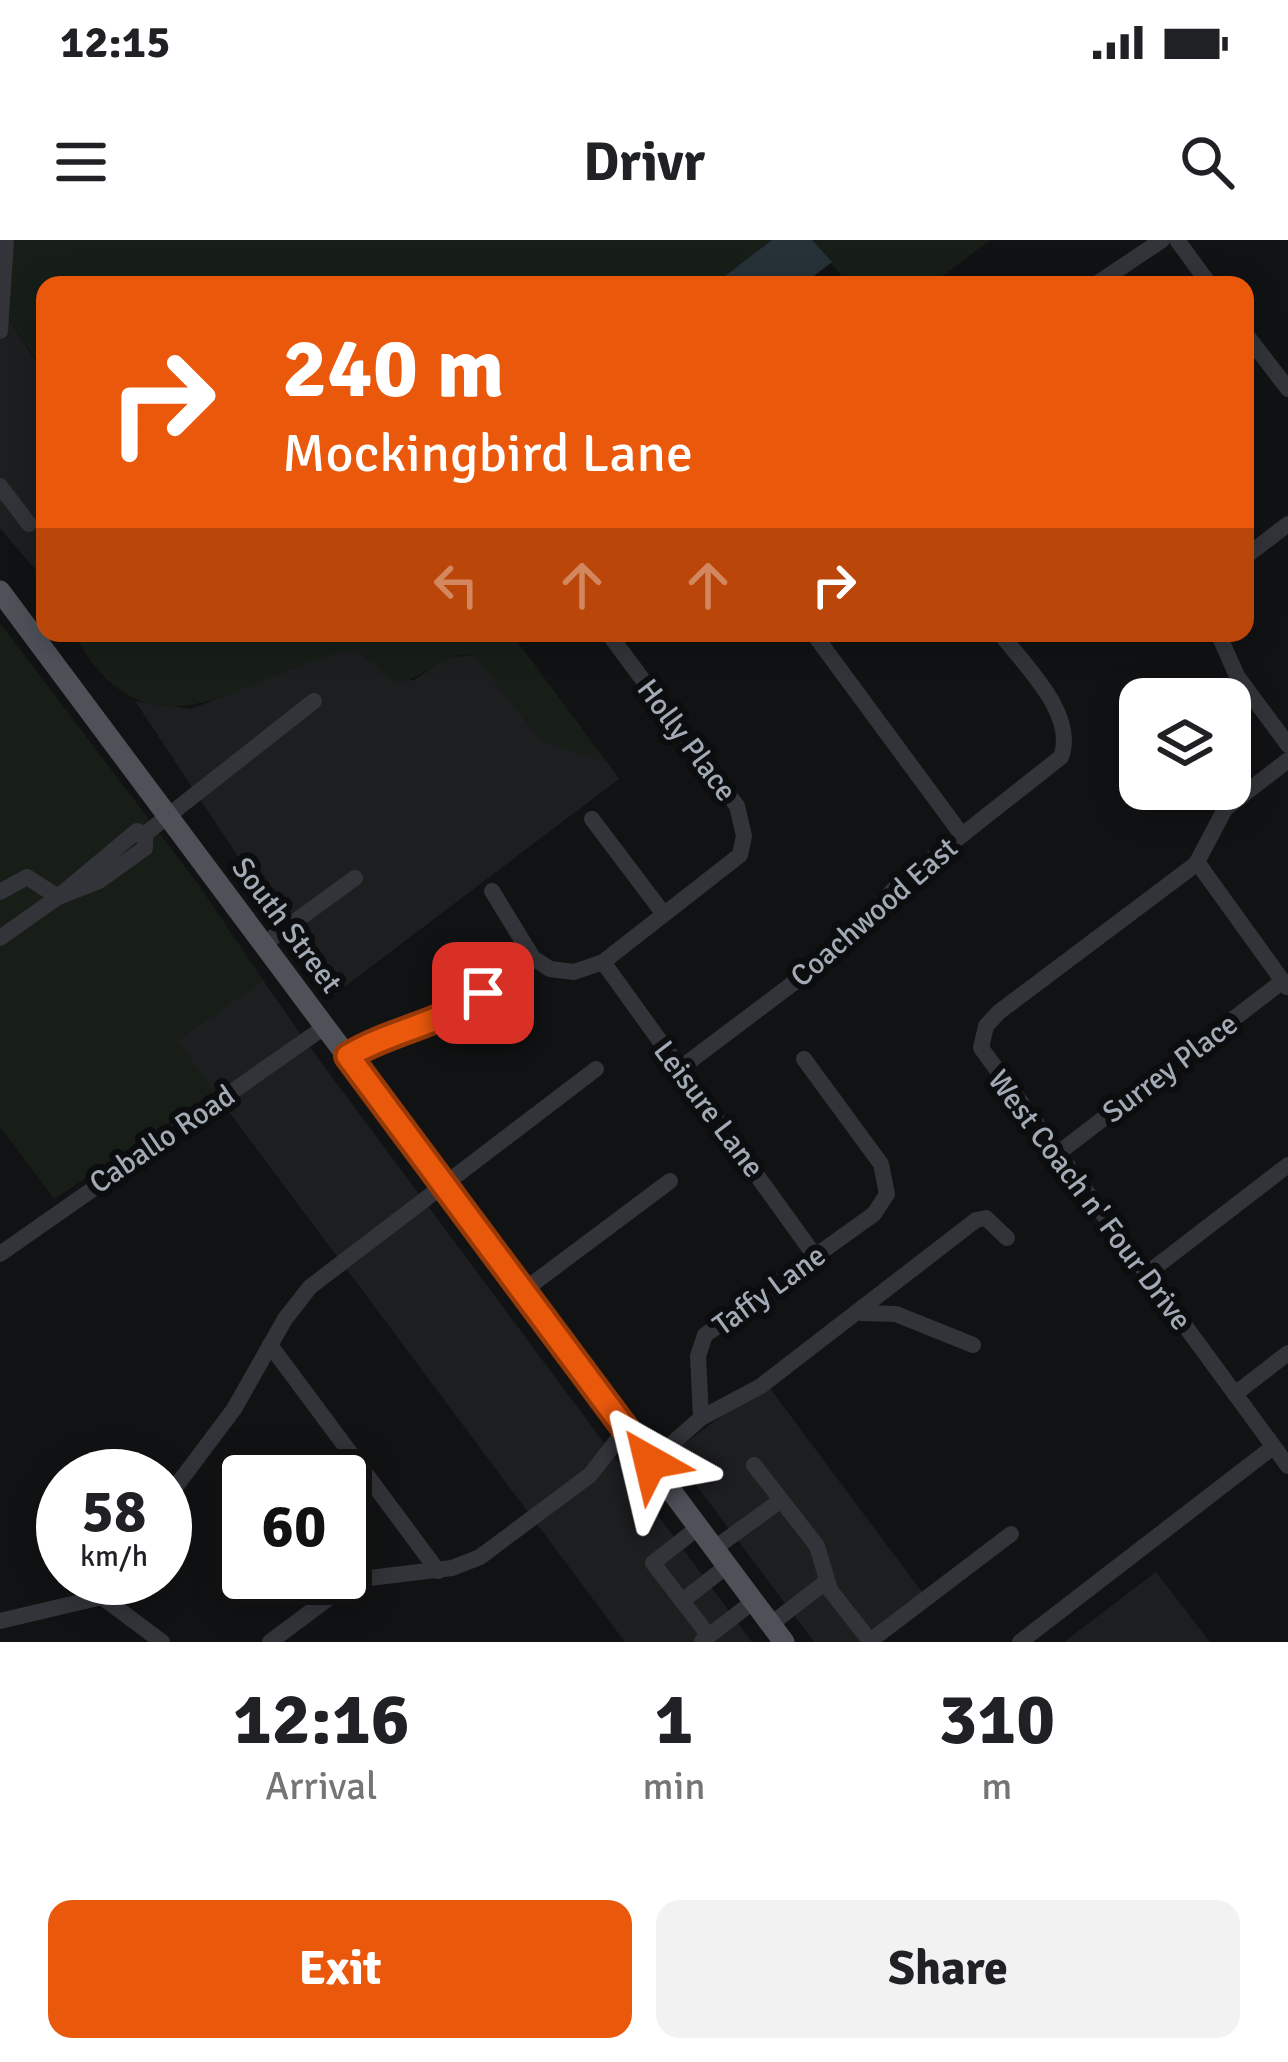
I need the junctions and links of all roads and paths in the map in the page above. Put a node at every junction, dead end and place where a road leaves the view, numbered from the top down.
1 (1162, 240) edge
2 (1177, 240) edge
3 (6, 242) edge
4 (1108, 276) edge
5 (1203, 276) edge
6 (0, 331) edge
7 (1254, 345) edge
8 (1261, 354) junction
9 (1254, 359) edge
10 (1288, 389) edge
11 (0, 486) edge
12 (28, 524) dead end
13 (1288, 524) edge
14 (1254, 550) edge
15 (0, 591) edge
16 (36, 639) edge
17 (38, 642) edge
18 (615, 642) edge
19 (820, 642) edge
20 (1007, 642) edge
21 (1222, 642) edge
22 (314, 701) dead end
23 (1288, 745) edge
24 (1288, 760) edge
25 (169, 816) junction
26 (592, 819) dead end
27 (962, 835) junction
28 (1196, 862) junction
29 (355, 878) dead end
30 (492, 891) dead end
31 (0, 892) edge
32 (58, 897) junction
33 (663, 914) junction
34 (0, 938) edge
35 (264, 944) junction
36 (533, 958) junction
37 (603, 962) junction
38 (1286, 984) edge
39 (326, 1026) junction
40 (348, 1056) junction
41 (804, 1059) dead end
42 (596, 1069) dead end
43 (678, 1070) junction
44 (1057, 1154) junction
45 (1288, 1165) edge
46 (670, 1181) dead end
47 (446, 1187) junction
48 (1007, 1238) dead end
49 (0, 1254) edge
50 (815, 1256) junction
51 (1145, 1275) junction
52 (523, 1291) junction
53 (860, 1313) junction
54 (270, 1345) junction
55 (973, 1345) dead end
56 (1288, 1353) edge
57 (1234, 1394) junction
58 (700, 1418) junction
59 (626, 1429) junction
60 (1273, 1447) junction
61 (650, 1462) junction
62 (192, 1465) edge
63 (754, 1465) dead end
64 (1288, 1466) edge
65 (781, 1500) junction
66 (699, 1527) junction
67 (1011, 1534) dead end
68 (721, 1557) junction
69 (438, 1571) junction
70 (827, 1581) junction
71 (682, 1601) junction
72 (754, 1601) junction
73 (68, 1605) edge
74 (113, 1605) edge
75 (0, 1621) edge
76 (778, 1633) edge
77 (705, 1639) edge
78 (869, 1641) edge
79 (162, 1642) edge
80 (270, 1642) edge
81 (1020, 1642) edge

1 - 4 street
2 - 5 street
3 - 6 street
7 - 8 street
8 - 9 street
8 - 10 street
11 - 12 street
13 - 14 street
15 - 16 main road, South Street
17 - 25 main road, South Street
18 - 33 street, Holly Place
19 - 27 street
20 - 27 street, Coachwood East
21 - 23 street
22 - 25 street
24 - 28 street, West Coach n' Four Drive
25 - 32 street
25 - 35 main road, South Street
26 - 33 street
27 - 43 street, Coachwood East
28 - 38 street
28 - 44 street, West Coach n' Four Drive
29 - 35 street
30 - 36 street
31 - 32 street
32 - 34 street
33 - 37 street
35 - 39 main road, South Street
36 - 37 street
36 - 40 street
37 - 43 street, Leisure Lane
38 - 44 street, Surrey Place
39 - 40 main road, South Street
39 - 49 street, Caballo Road
40 - 47 main road, South Street
41 - 50 street, Taffy Lane
42 - 47 street
43 - 50 street, Leisure Lane
44 - 51 street, West Coach n' Four Drive
45 - 51 street
46 - 52 street
47 - 52 main road, South Street
47 - 54 street
48 - 53 street
50 - 58 street, Taffy Lane
51 - 57 street, West Coach n' Four Drive
52 - 59 main road, South Street
53 - 55 street
53 - 58 street
54 - 62 street
54 - 69 street
56 - 57 street
57 - 60 street, West Coach n' Four Drive
58 - 61 street
59 - 61 main road, South Street
59 - 69 street
60 - 64 street, West Coach n' Four Drive
60 - 81 street
61 - 66 main road, South Street
63 - 65 street
65 - 68 street
65 - 70 street
66 - 68 main road, South Street
66 - 71 street
67 - 78 street
68 - 71 street
68 - 72 main road, South Street
69 - 80 street
70 - 76 street
70 - 78 street
71 - 77 street
72 - 76 main road, South Street
72 - 77 street
73 - 75 street
74 - 79 street

